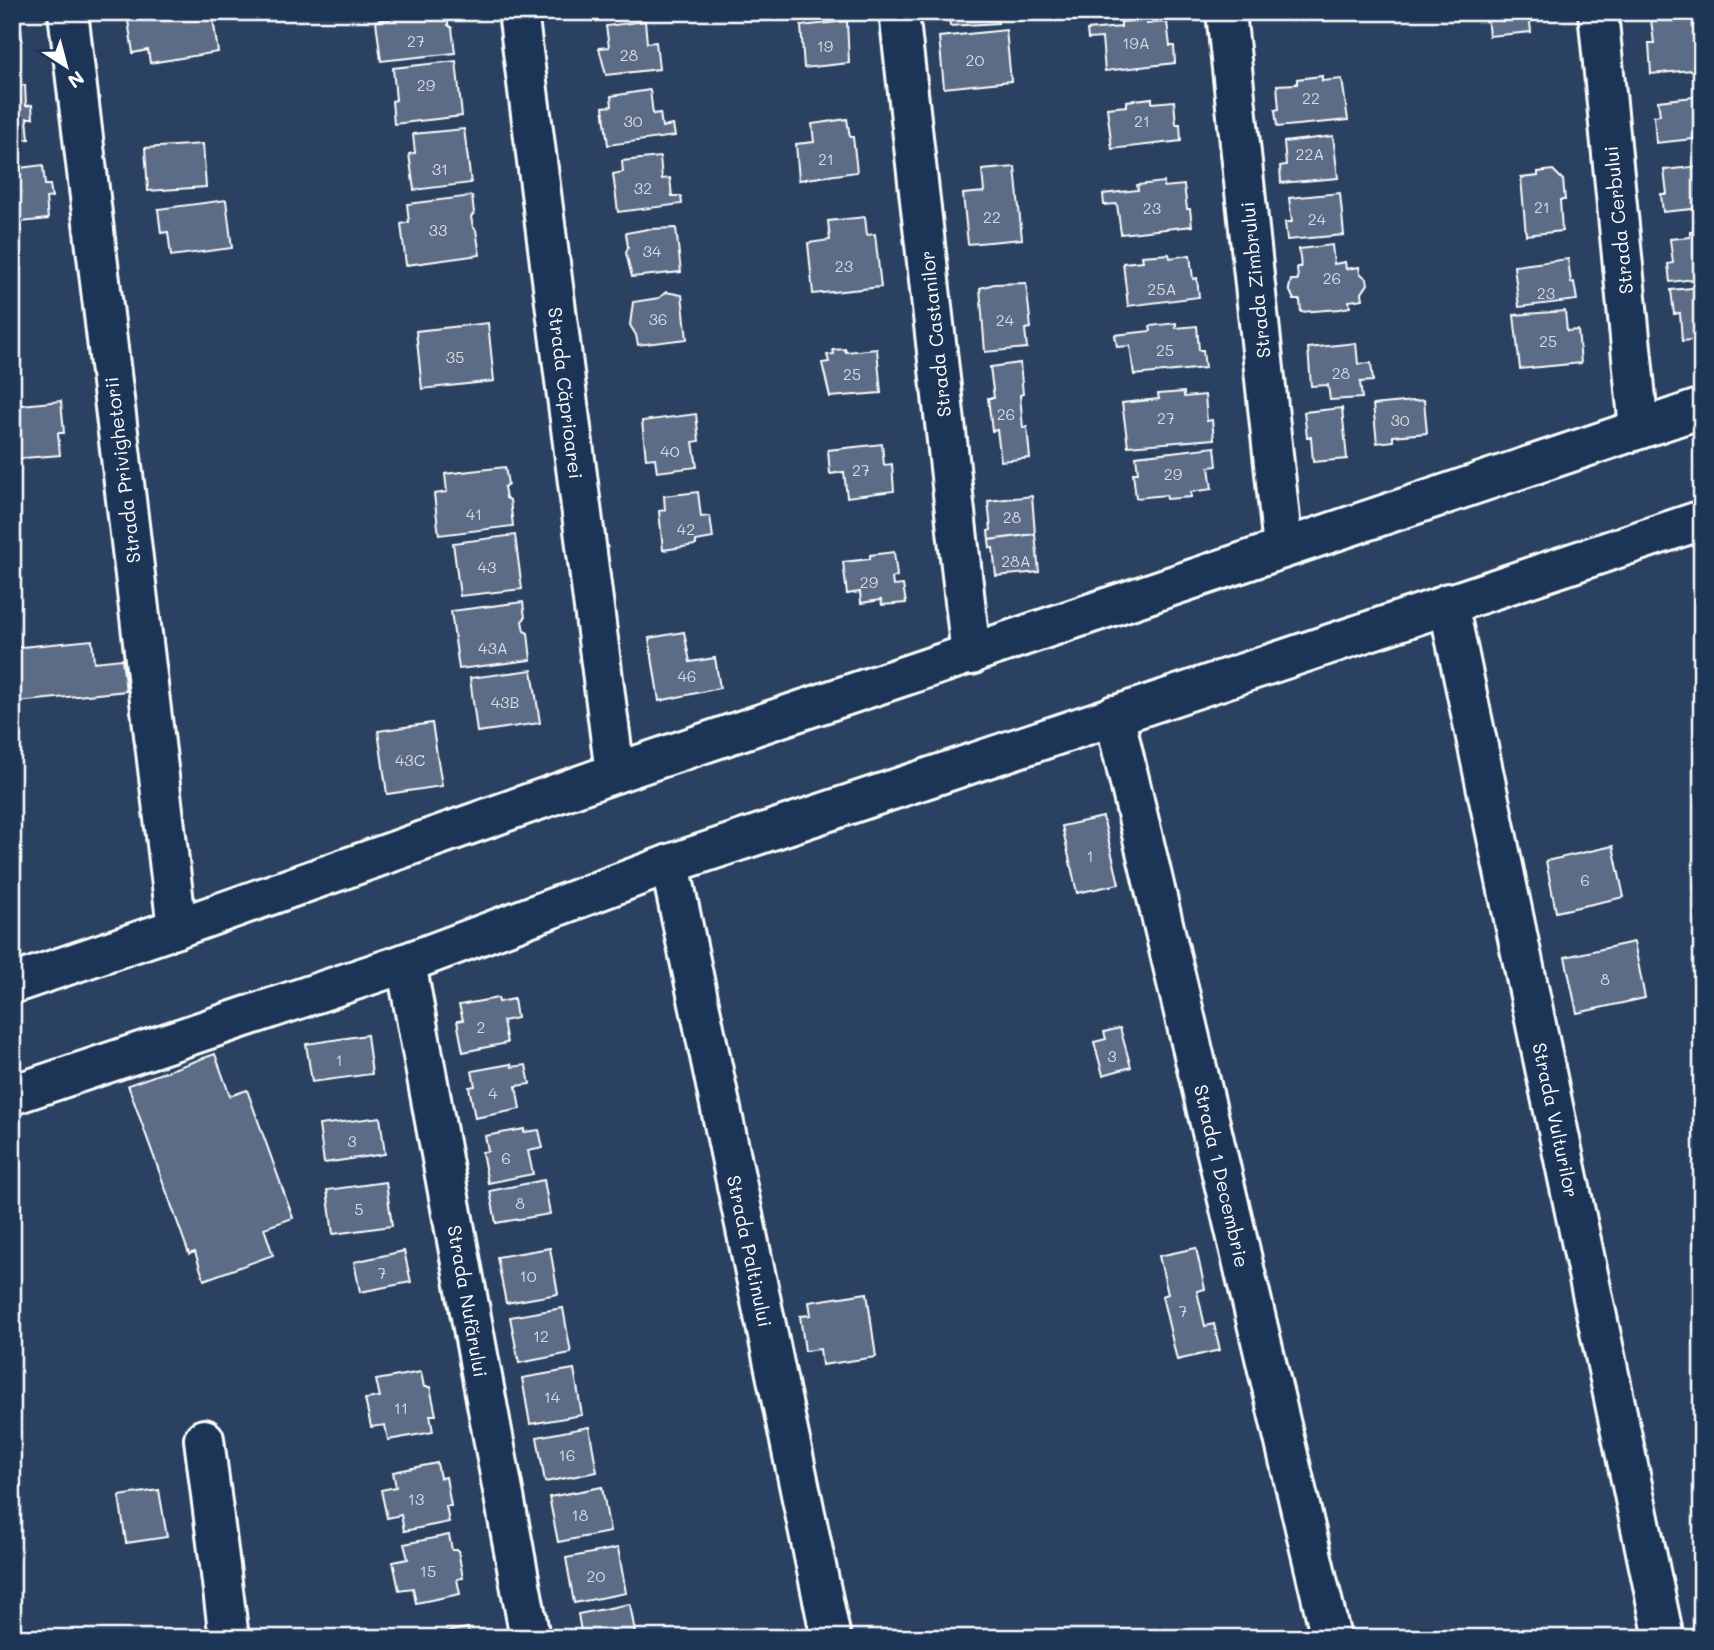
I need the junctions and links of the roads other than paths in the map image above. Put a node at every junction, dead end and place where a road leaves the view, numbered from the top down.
1 (68, 12) edge
2 (518, 12) edge
3 (899, 12) edge
4 (1226, 12) edge
5 (1598, 12) edge
6 (1702, 408) edge
7 (1639, 429) junction
8 (1702, 520) edge
9 (1283, 548) junction
10 (1448, 603) junction
11 (971, 655) junction
12 (1114, 715) junction
13 (615, 773) junction
14 (670, 864) junction
15 (177, 928) junction
16 (406, 963) junction
17 (12, 984) edge
18 (12, 1095) edge
19 (204, 1439) dead end
20 (229, 1638) edge
21 (530, 1638) edge
22 (831, 1638) edge
23 (1331, 1638) edge
24 (1664, 1638) edge

1 - 15 street, Strada Privighetorii
2 - 13 street, Strada Căprioarei
3 - 11 street, Strada Castanilor
4 - 9 street, Strada Zimbrului
5 - 7 street, Strada Cerbului
6 - 7 street
7 - 9 street
8 - 10 street
9 - 11 street
10 - 12 street
10 - 24 street, Strada Vulturilor
11 - 13 street
12 - 14 street
12 - 23 street, Strada 1 Decembrie
13 - 15 street
14 - 16 street
14 - 22 street, Strada Paltinului
15 - 17 street
16 - 18 street
16 - 21 street, Strada Nufărului
19 - 20 street

